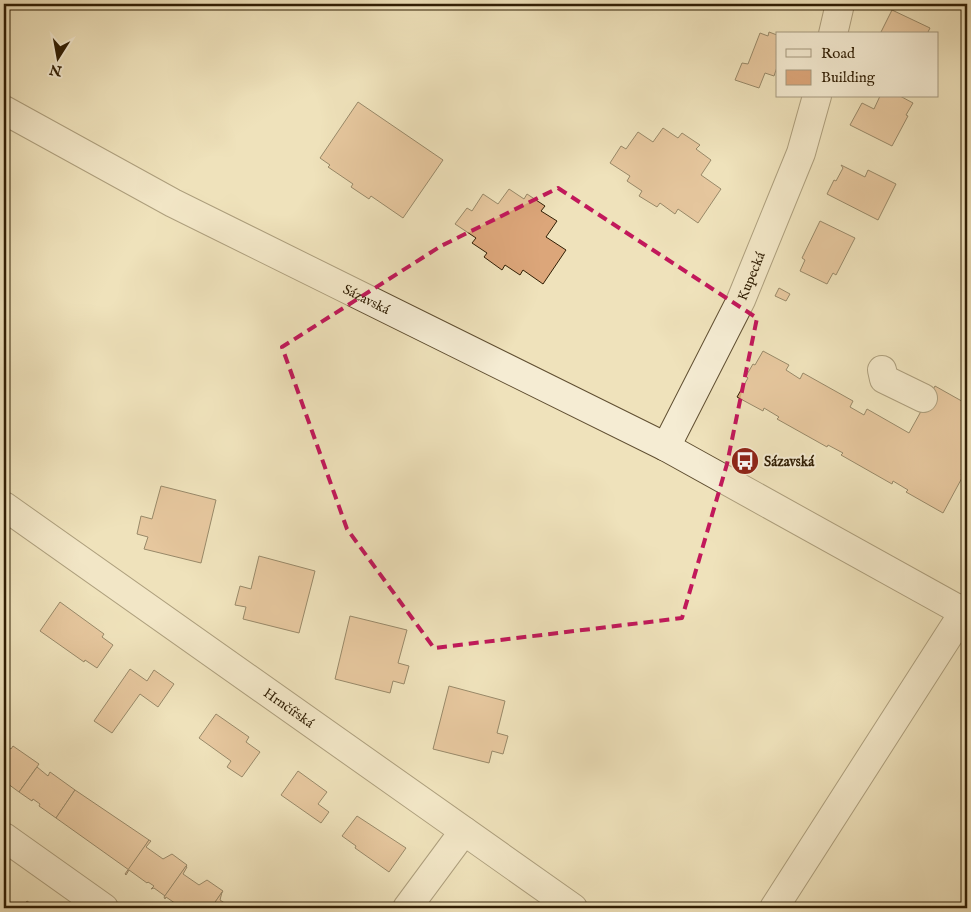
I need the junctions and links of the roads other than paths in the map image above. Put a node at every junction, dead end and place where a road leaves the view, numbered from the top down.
1 (840, 4) edge
2 (833, 32) edge
3 (816, 98) edge
4 (4, 110) edge
5 (882, 370) dead end
6 (923, 398) dead end
7 (666, 447) junction
8 (4, 506) edge
9 (966, 611) edge
10 (464, 831) junction
11 (4, 837) edge
12 (104, 908) edge
13 (407, 908) edge
14 (573, 908) edge
15 (774, 908) edge

1 - 2 street
3 - 7 street, Kupecká
4 - 7 street, Sázavská
5 - 6 street
7 - 9 street, Sázavská
8 - 10 street, Hrnčířská
9 - 15 street
10 - 13 street
10 - 14 street, Hrnčířská
11 - 12 street

